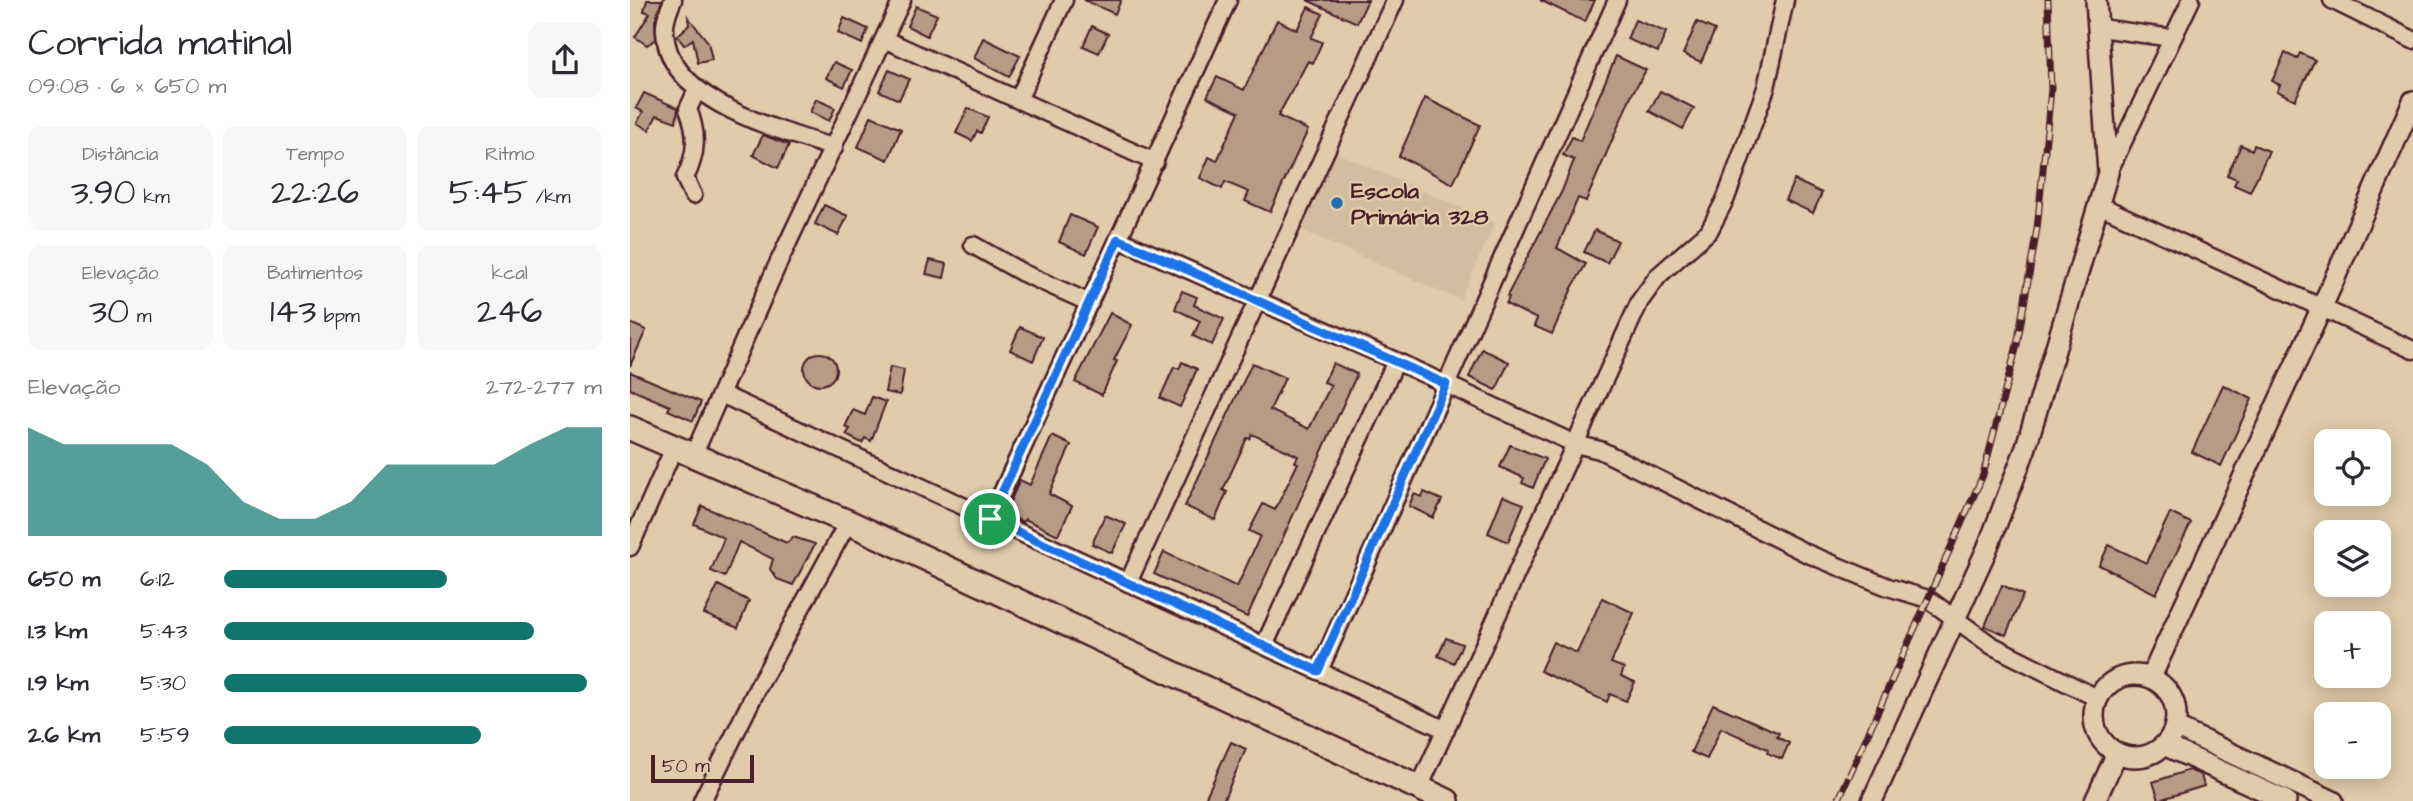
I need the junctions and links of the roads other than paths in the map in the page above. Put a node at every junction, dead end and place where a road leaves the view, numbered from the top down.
1 (673, 0) edge
2 (902, 0) edge
3 (1064, 0) edge
4 (1228, 0) edge
5 (1395, 0) edge
6 (1617, 0) edge
7 (1785, 0) edge
8 (2096, 0) edge
9 (2190, 0) edge
10 (2332, 0) edge
11 (2101, 28) junction
12 (2172, 38) junction
13 (884, 39) junction
14 (2413, 40) edge
15 (697, 90) junction
16 (1018, 100) junction
17 (2413, 101) edge
18 (834, 149) junction
19 (1155, 162) junction
20 (2108, 173) junction
21 (693, 195) dead end
22 (2099, 205) junction
23 (1118, 239) junction
24 (973, 245) dead end
25 (1257, 301) junction
26 (1090, 303) junction
27 (2322, 307) junction
28 (2413, 350) edge
29 (1396, 361) junction
30 (1446, 384) junction
31 (720, 394) junction
32 (630, 428) edge
33 (1575, 444) junction
34 (684, 452) junction
35 (990, 519) junction
36 (848, 523) junction
37 (632, 540) edge
38 (1128, 583) junction
39 (1954, 619) junction
40 (1264, 646) junction
41 (1318, 671) junction
42 (2151, 677) junction
43 (2097, 698) junction
44 (2175, 727) junction
45 (1446, 730) junction
46 (2164, 745) junction
47 (2117, 753) junction
48 (1419, 788) junction
49 (702, 801) edge
50 (1447, 801) edge
51 (1872, 801) edge
52 (2095, 801) edge
53 (2286, 801) edge
54 (2333, 801) edge

1 - 15 street
2 - 13 street
3 - 16 street
4 - 19 street
5 - 25 street
6 - 30 street
7 - 33 street
8 - 11 street
9 - 12 street
10 - 14 street
11 - 12 street
11 - 20 street
12 - 20 street
13 - 16 street
13 - 18 street
15 - 18 street
15 - 21 street
16 - 19 street
17 - 27 street
18 - 31 street
19 - 23 street
20 - 22 street
22 - 27 street
22 - 39 street
23 - 25 street
23 - 26 street
24 - 26 street
25 - 29 street
25 - 38 street
26 - 35 street
27 - 28 street
27 - 42 street
29 - 30 street
29 - 40 street
30 - 33 street
30 - 41 street
31 - 34 street
31 - 35 street
32 - 34 main road
33 - 39 street
33 - 45 street
34 - 36 main road
34 - 37 street
35 - 38 street
36 - 48 main road
36 - 49 street
38 - 40 street
39 - 43 street
39 - 51 street
40 - 41 street
41 - 45 street
42 - 43 street
42 - 44 street
43 - 47 street
44 - 46 street
44 - 54 street
45 - 48 street
46 - 47 street
46 - 53 street
47 - 52 street
48 - 50 main road

